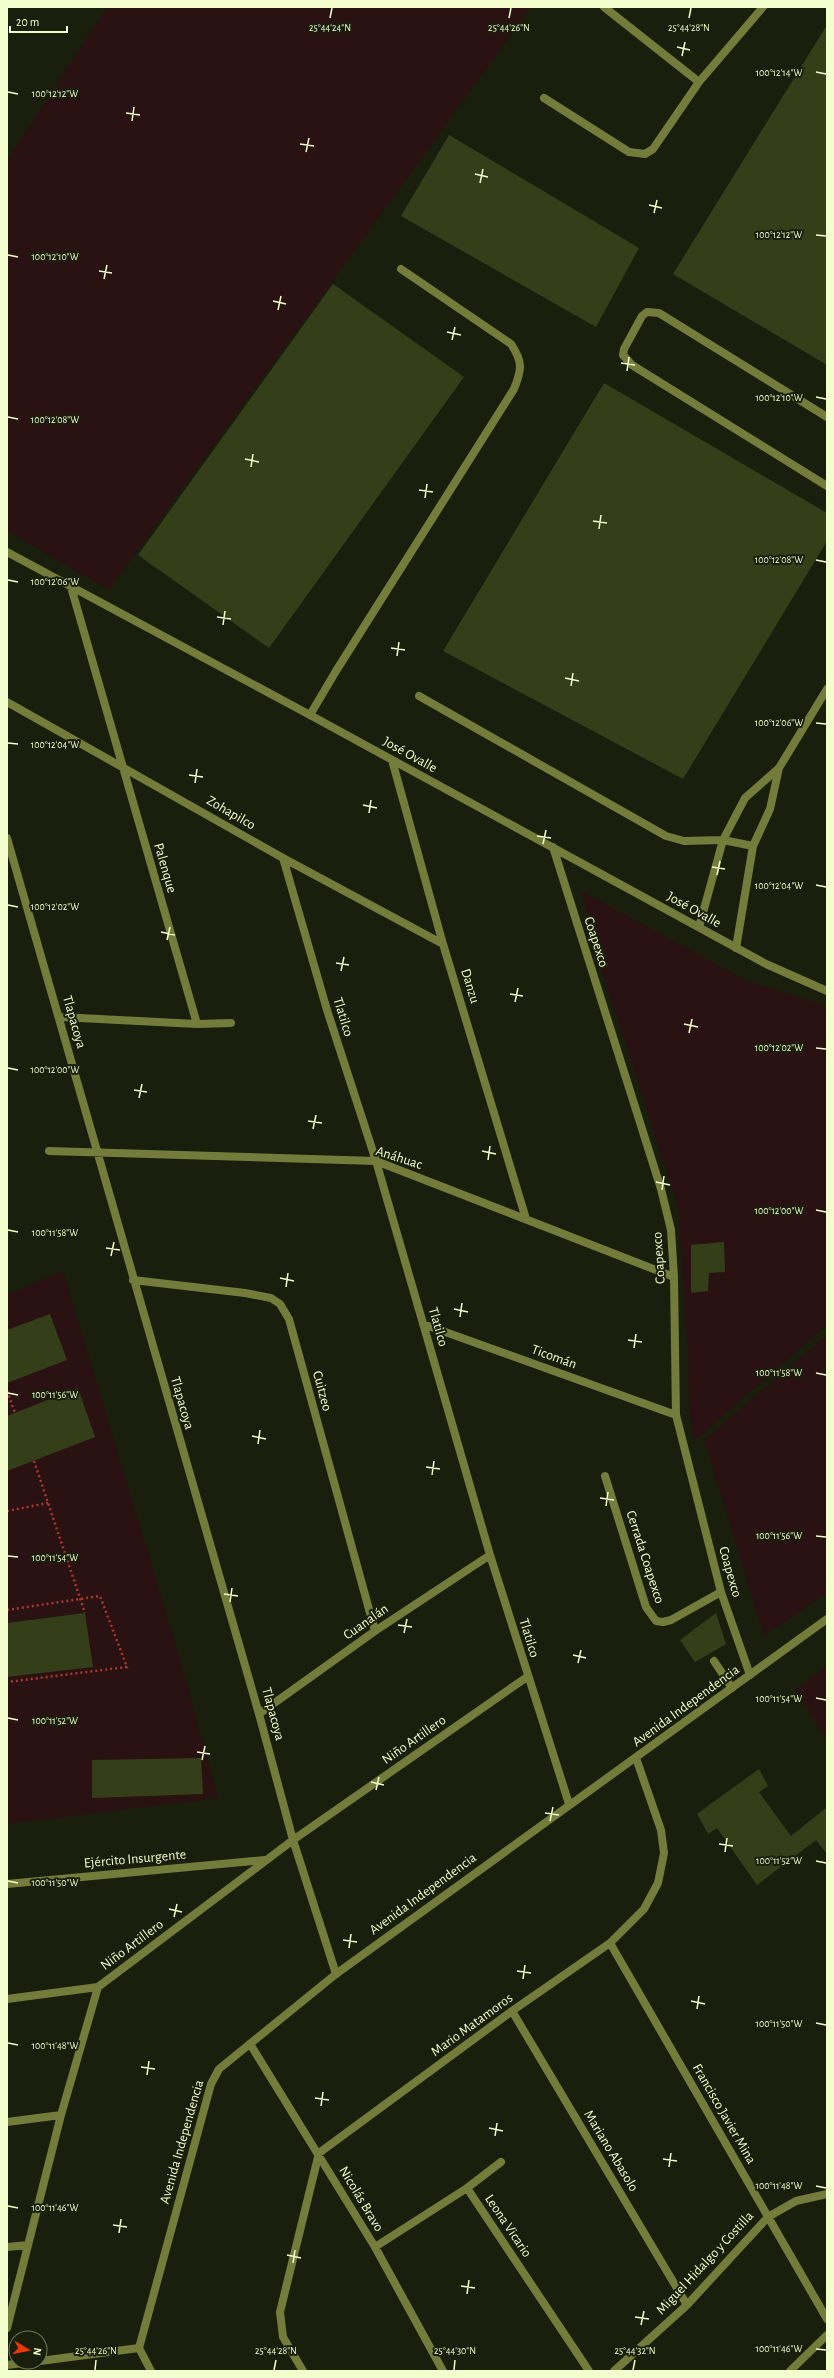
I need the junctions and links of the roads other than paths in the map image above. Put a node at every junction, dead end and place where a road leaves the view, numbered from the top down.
1 (604, 7) edge
2 (763, 7) edge
3 (699, 82) junction
4 (544, 98) dead end
5 (400, 269) dead end
6 (827, 417) edge
7 (827, 486) edge
8 (7, 552) edge
9 (71, 587) junction
10 (827, 689) edge
11 (419, 696) dead end
12 (7, 702) edge
13 (310, 715) junction
14 (392, 760) junction
15 (121, 765) junction
16 (779, 768) junction
17 (7, 838) edge
18 (723, 840) junction
19 (753, 846) junction
20 (553, 847) junction
21 (282, 858) junction
22 (699, 927) junction
23 (443, 944) junction
24 (736, 948) junction
25 (827, 991) edge
26 (60, 1017) junction
27 (231, 1023) dead end
28 (197, 1024) junction
29 (49, 1151) dead end
30 (97, 1152) junction
31 (376, 1161) junction
32 (526, 1219) junction
33 (674, 1277) junction
34 (133, 1280) junction
35 (423, 1324) junction
36 (676, 1416) junction
37 (605, 1476) dead end
38 (490, 1555) junction
39 (721, 1592) junction
40 (827, 1619) edge
41 (375, 1631) junction
42 (714, 1661) dead end
43 (750, 1675) junction
44 (527, 1678) junction
45 (732, 1688) junction
46 (260, 1714) junction
47 (636, 1758) junction
48 (569, 1804) junction
49 (293, 1840) junction
50 (266, 1860) junction
51 (7, 1884) edge
52 (610, 1943) junction
53 (336, 1974) junction
54 (98, 1987) junction
55 (7, 1999) edge
56 (512, 2011) junction
57 (250, 2044) junction
58 (61, 2114) junction
59 (7, 2122) edge
60 (319, 2153) junction
61 (501, 2162) dead end
62 (467, 2188) junction
63 (827, 2194) edge
64 (768, 2217) junction
65 (28, 2245) junction
66 (7, 2247) edge
67 (375, 2248) junction
68 (687, 2305) junction
69 (827, 2319) edge
70 (7, 2328) edge
71 (827, 2335) edge
72 (139, 2348) junction
73 (48, 2360) edge
74 (151, 2371) edge
75 (303, 2371) edge
76 (443, 2371) edge
77 (589, 2371) edge
78 (614, 2371) edge
79 (790, 2371) edge

1 - 3 street
2 - 3 street
3 - 4 street
5 - 13 street
6 - 7 street
8 - 9 street, José Ovalle
9 - 13 street, José Ovalle
9 - 15 street, Palenque
10 - 16 street
11 - 18 street
12 - 15 street, Zohapilco
13 - 14 street, José Ovalle
14 - 20 street, José Ovalle
14 - 23 street, Danzu
15 - 21 street, Zohapilco
15 - 28 street, Palenque
16 - 18 street
16 - 19 street
17 - 26 street, Tlapacoya
18 - 19 street
18 - 22 street
19 - 24 street
20 - 22 street, José Ovalle
20 - 33 street, Coapexco
21 - 23 street, Zohapilco
21 - 31 street, Tlatilco
22 - 24 street, José Ovalle
23 - 32 street, Danzu
24 - 25 street, José Ovalle
26 - 28 street
26 - 30 street, Tlapacoya
27 - 28 street
29 - 30 street, Anáhuac
30 - 31 street, Anáhuac
30 - 34 street, Tlapacoya
31 - 32 street, Anáhuac
31 - 35 street, Tlatilco
32 - 33 street, Anáhuac
33 - 36 street, Coapexco
34 - 41 street, Cuitzeo
34 - 46 street, Tlapacoya
35 - 36 street, Ticomán
35 - 38 street, Tlatilco
36 - 39 street, Coapexco
37 - 39 street, Cerrada Coapexco
38 - 41 street, Cuanalán
38 - 44 street, Tlatilco
39 - 43 street, Coapexco
40 - 43 street, Avenida Independencia
41 - 46 street, Cuanalán
42 - 45 street
43 - 45 street, Avenida Independencia
44 - 48 street, Tlatilco
44 - 49 street, Niño Artillero
45 - 47 street, Avenida Independencia
46 - 49 street, Tlapacoya
47 - 48 street, Avenida Independencia
47 - 52 street, Mario Matamoros
48 - 53 street, Avenida Independencia
49 - 50 street, Niño Artillero
49 - 53 street, Tlapacoya
50 - 51 street, Ejército Insurgente
50 - 54 street, Niño Artillero
52 - 56 street, Mario Matamoros
52 - 64 street, Francisco Javier Mina
53 - 57 street, Avenida Independencia
54 - 55 street
54 - 58 street, Niño Artillero
56 - 60 street, Mario Matamoros
56 - 68 street, Mariano Abasolo
57 - 60 street, Nicolás Bravo
57 - 72 street, Avenida Independencia
58 - 59 street
58 - 65 street, Niño Artillero
60 - 67 street, Nicolás Bravo
60 - 75 street
61 - 62 street
62 - 67 street, Leona Vicario
62 - 77 street, Leona Vicario
63 - 64 street, Miguel Hidalgo y Costilla
64 - 68 street, Miguel Hidalgo y Costilla
64 - 69 street, Francisco Javier Mina
65 - 66 street
65 - 70 street, Niño Artillero
67 - 76 street, Nicolás Bravo
68 - 78 street, Miguel Hidalgo y Costilla
71 - 79 street
72 - 73 street
72 - 74 street

